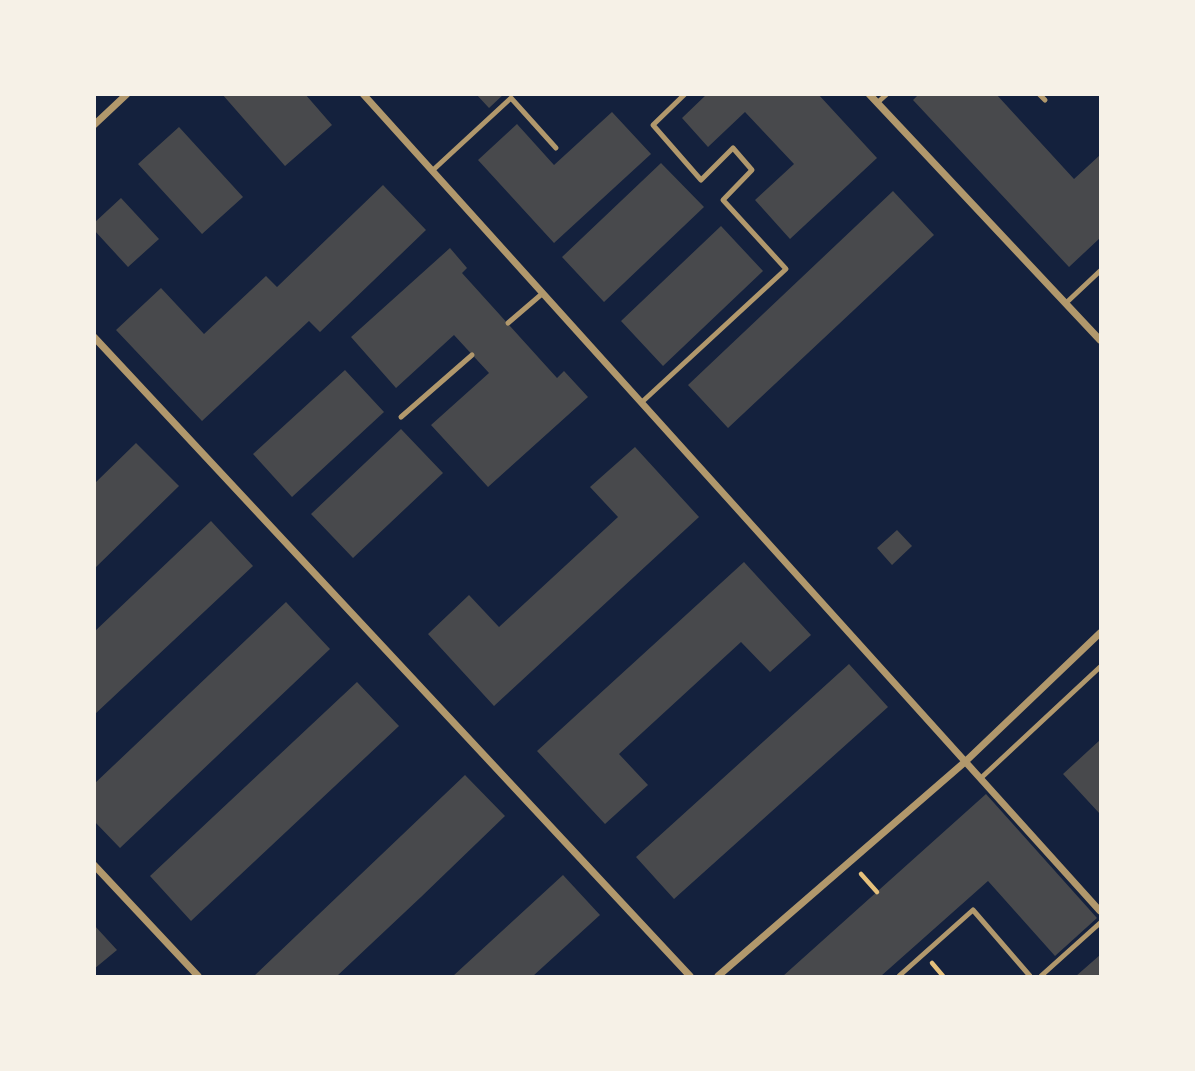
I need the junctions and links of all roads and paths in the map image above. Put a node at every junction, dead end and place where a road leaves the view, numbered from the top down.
1 (127, 94) edge
2 (363, 94) edge
3 (685, 94) edge
4 (869, 94) edge
5 (887, 94) edge
6 (1039, 94) edge
7 (1045, 100) dead end
8 (877, 103) junction
9 (94, 125) edge
10 (556, 148) dead end
11 (432, 171) junction
12 (1101, 271) edge
13 (543, 293) junction
14 (1066, 303) junction
15 (508, 323) dead end
16 (94, 337) edge
17 (1101, 340) edge
18 (472, 355) dead end
19 (642, 402) junction
20 (401, 417) dead end
21 (1101, 634) edge
22 (1101, 667) edge
23 (965, 761) junction
24 (981, 778) junction
25 (851, 862) junction
26 (94, 865) edge
27 (877, 892) dead end
28 (1101, 911) edge
29 (1101, 923) edge
30 (198, 976) edge
31 (691, 976) edge
32 (718, 976) edge
33 (899, 976) edge
34 (1030, 976) edge
35 (1041, 976) edge

1 - 9 street
2 - 11 street
3 - 19 lane
4 - 8 street
5 - 8 lane
6 - 7 lane
8 - 14 street
10 - 11 lane
11 - 13 street
12 - 14 lane
13 - 15 lane
13 - 19 street
14 - 17 street
16 - 31 street
18 - 20 lane
19 - 23 street
21 - 23 street
22 - 24 lane
23 - 24 street
23 - 25 street
24 - 28 street
25 - 27 path
25 - 32 street
26 - 30 street
29 - 35 lane
33 - 34 lane

